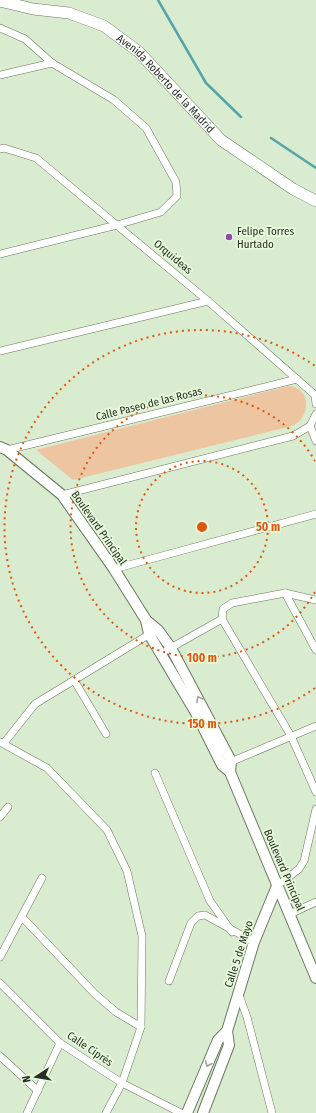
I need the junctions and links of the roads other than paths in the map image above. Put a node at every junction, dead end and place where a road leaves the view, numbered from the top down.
1 (0, 0) edge
2 (0, 28) edge
3 (52, 63) junction
4 (0, 75) edge
5 (0, 149) edge
6 (316, 201) edge
7 (117, 225) junction
8 (0, 254) edge
9 (208, 301) junction
10 (0, 351) edge
11 (297, 379) junction
12 (316, 404) edge
13 (316, 414) edge
14 (310, 426) junction
15 (316, 440) edge
16 (3, 449) edge
17 (62, 495) junction
18 (316, 514) edge
19 (114, 569) junction
20 (285, 593) junction
21 (316, 600) edge
22 (222, 619) junction
23 (154, 632) junction
24 (171, 648) junction
25 (316, 650) edge
26 (162, 653) junction
27 (74, 680) junction
28 (316, 726) edge
29 (106, 734) dead end
30 (291, 736) junction
31 (2, 743) edge
32 (227, 763) junction
33 (155, 774) dead end
34 (316, 792) edge
35 (8, 807) dead end
36 (316, 809) edge
37 (0, 817) edge
38 (42, 878) dead end
39 (277, 886) junction
40 (316, 902) edge
41 (290, 914) junction
42 (22, 917) junction
43 (232, 932) junction
44 (254, 942) junction
45 (0, 957) edge
46 (316, 978) edge
47 (169, 981) dead end
48 (0, 984) edge
49 (239, 994) junction
50 (141, 1027) junction
51 (227, 1031) junction
52 (60, 1043) junction
53 (0, 1056) edge
54 (122, 1083) junction
55 (38, 1091) junction
56 (27, 1113) edge
57 (106, 1113) edge
58 (181, 1113) edge
59 (186, 1113) edge
60 (203, 1113) edge
61 (272, 1113) edge

1 - 6 main road, Avenida Roberto de la Madrid
2 - 3 street
3 - 4 street
3 - 7 street
5 - 7 street, Orquideas
7 - 8 street
7 - 9 street, Orquideas
9 - 10 street
9 - 11 street, Orquideas
11 - 12 street, Orquideas
11 - 16 street, Calle Paseo de las Rosas
13 - 14 street
14 - 15 street
14 - 17 street
16 - 17 street, Boulevard Principal
17 - 19 street, Boulevard Principal
18 - 19 street
19 - 23 street, Boulevard Principal
20 - 21 street
20 - 22 street
20 - 25 street
22 - 24 street
22 - 30 street
23 - 24 street, Boulevard Principal
23 - 26 street, Boulevard Principal
23 - 27 street
24 - 26 street
32 -> 24 street, Boulevard Principal
26 - 32 street, Boulevard Principal
27 - 29 street
27 - 31 street
28 - 30 street
30 - 32 street
30 - 34 street
31 - 50 street
32 - 39 street, Boulevard Principal
33 - 43 street
35 - 37 street
36 - 39 street
38 - 42 street
39 - 41 street, Boulevard Principal
39 - 44 street, Calle 5 de Mayo
40 - 41 street
41 - 46 street, Boulevard Principal
42 - 45 street
42 - 50 street
43 - 44 street
43 - 47 street
44 - 49 street, Calle 5 de Mayo
48 - 52 street, Calle Ciprés
49 - 51 street, Calle 5 de Mayo
49 - 61 street
50 - 54 street
51 -> 59 street, Calle 5 de Mayo
51 - 60 street, Calle 5 de Mayo
52 - 54 street, Calle Ciprés
52 - 55 street
53 - 55 street
54 - 57 street
54 - 58 street, Calle Ciprés
55 - 56 street

